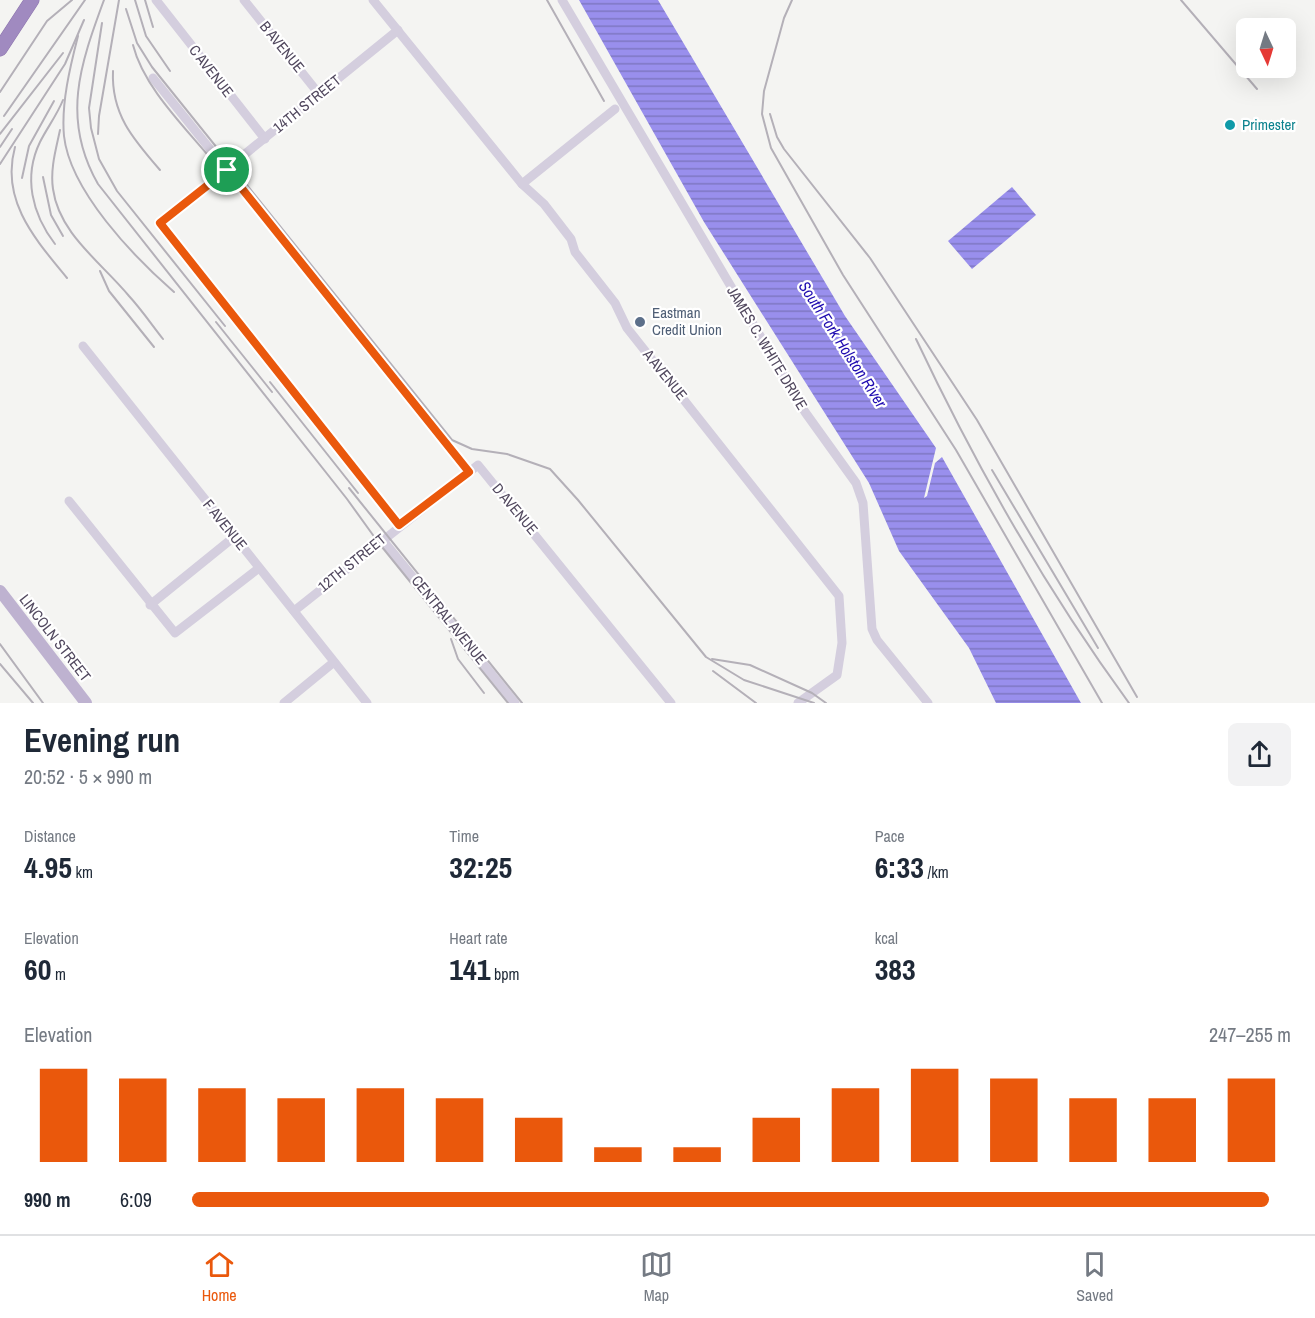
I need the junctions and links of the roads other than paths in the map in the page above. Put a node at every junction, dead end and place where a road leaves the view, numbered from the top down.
1 (22, 0) edge
2 (32, 0) edge
3 (244, 0) edge
4 (373, 0) edge
5 (562, 0) edge
6 (157, 1) edge
7 (398, 30) junction
8 (0, 34) edge
9 (0, 49) edge
10 (153, 78) dead end
11 (319, 94) junction
12 (615, 110) dead end
13 (265, 139) junction
14 (227, 170) junction
15 (522, 184) junction
16 (83, 346) dead end
17 (469, 472) junction
18 (69, 501) dead end
19 (399, 525) junction
20 (234, 537) junction
21 (382, 539) junction
22 (260, 568) junction
23 (0, 591) edge
24 (150, 605) junction
25 (294, 611) junction
26 (334, 662) junction
27 (801, 702) edge
28 (86, 703) edge
29 (284, 703) edge
30 (367, 703) edge
31 (515, 703) edge
32 (671, 703) edge
33 (928, 703) edge

1 - 8 highway
2 - 9 highway
3 - 11 street, B AVENUE
4 - 7 street, A AVENUE
5 - 33 street, JAMES C. WHITE DRIVE
6 - 13 street, C AVENUE
7 - 11 street, 14TH STREET
7 - 15 street, A AVENUE
10 - 14 street
11 - 13 street, 14TH STREET
12 - 15 street
13 - 14 street, 14TH STREET
14 - 17 street
14 - 19 street, 14TH STREET
15 - 27 street, A AVENUE
16 - 20 street, F AVENUE
17 - 19 street, 12TH STREET
17 - 32 street, D AVENUE
18 - 24 street
19 - 21 street, 12TH STREET
20 - 22 street, F AVENUE
20 - 24 street
21 - 25 street, 12TH STREET
21 - 31 street, CENTRAL AVENUE
22 - 24 street
22 - 25 street, F AVENUE
23 - 28 main road, LINCOLN STREET
25 - 26 street, F AVENUE
26 - 29 street
26 - 30 street, F AVENUE

